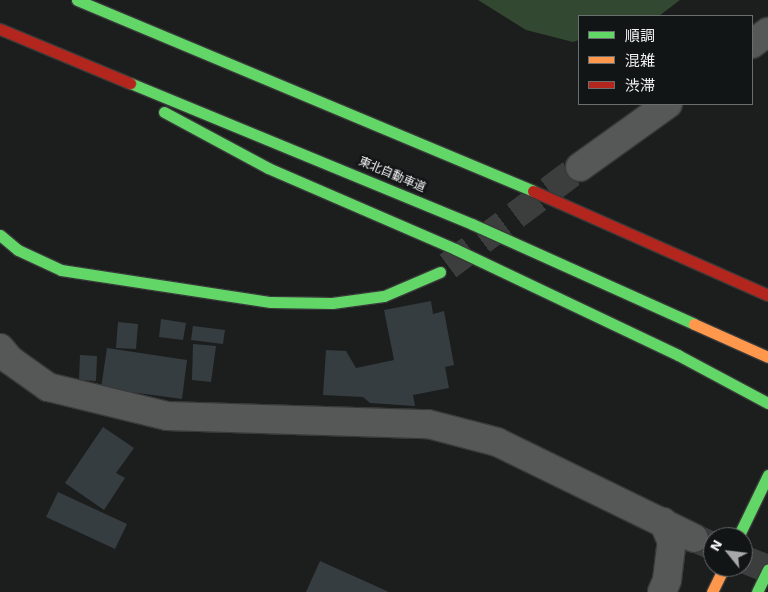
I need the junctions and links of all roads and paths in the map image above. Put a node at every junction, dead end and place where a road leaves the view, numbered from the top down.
1 (77, 0) edge
2 (0, 29) edge
3 (768, 32) edge
4 (753, 43) edge
5 (44, 47) junction
6 (667, 105) edge
7 (580, 167) tunnel mouth
8 (0, 235) edge
9 (440, 272) tunnel mouth
10 (768, 296) edge
11 (768, 357) edge
12 (3, 362) edge
13 (768, 403) edge
14 (768, 475) edge
15 (663, 522) junction
16 (743, 527) edge
17 (694, 538) tunnel mouth
18 (768, 569) edge
19 (719, 577) edge
20 (662, 592) edge
21 (712, 592) edge
22 (757, 592) edge

1 - 10 main road
2 - 5 main road, 東北自動車道
3 - 4 street
5 - 11 main road, 東北自動車道
5 - 13 main road
6 - 7 street
8 - 9 main road
12 - 15 street
14 - 16 main road
15 - 17 street
15 - 20 street
18 - 22 main road
19 - 21 main road

